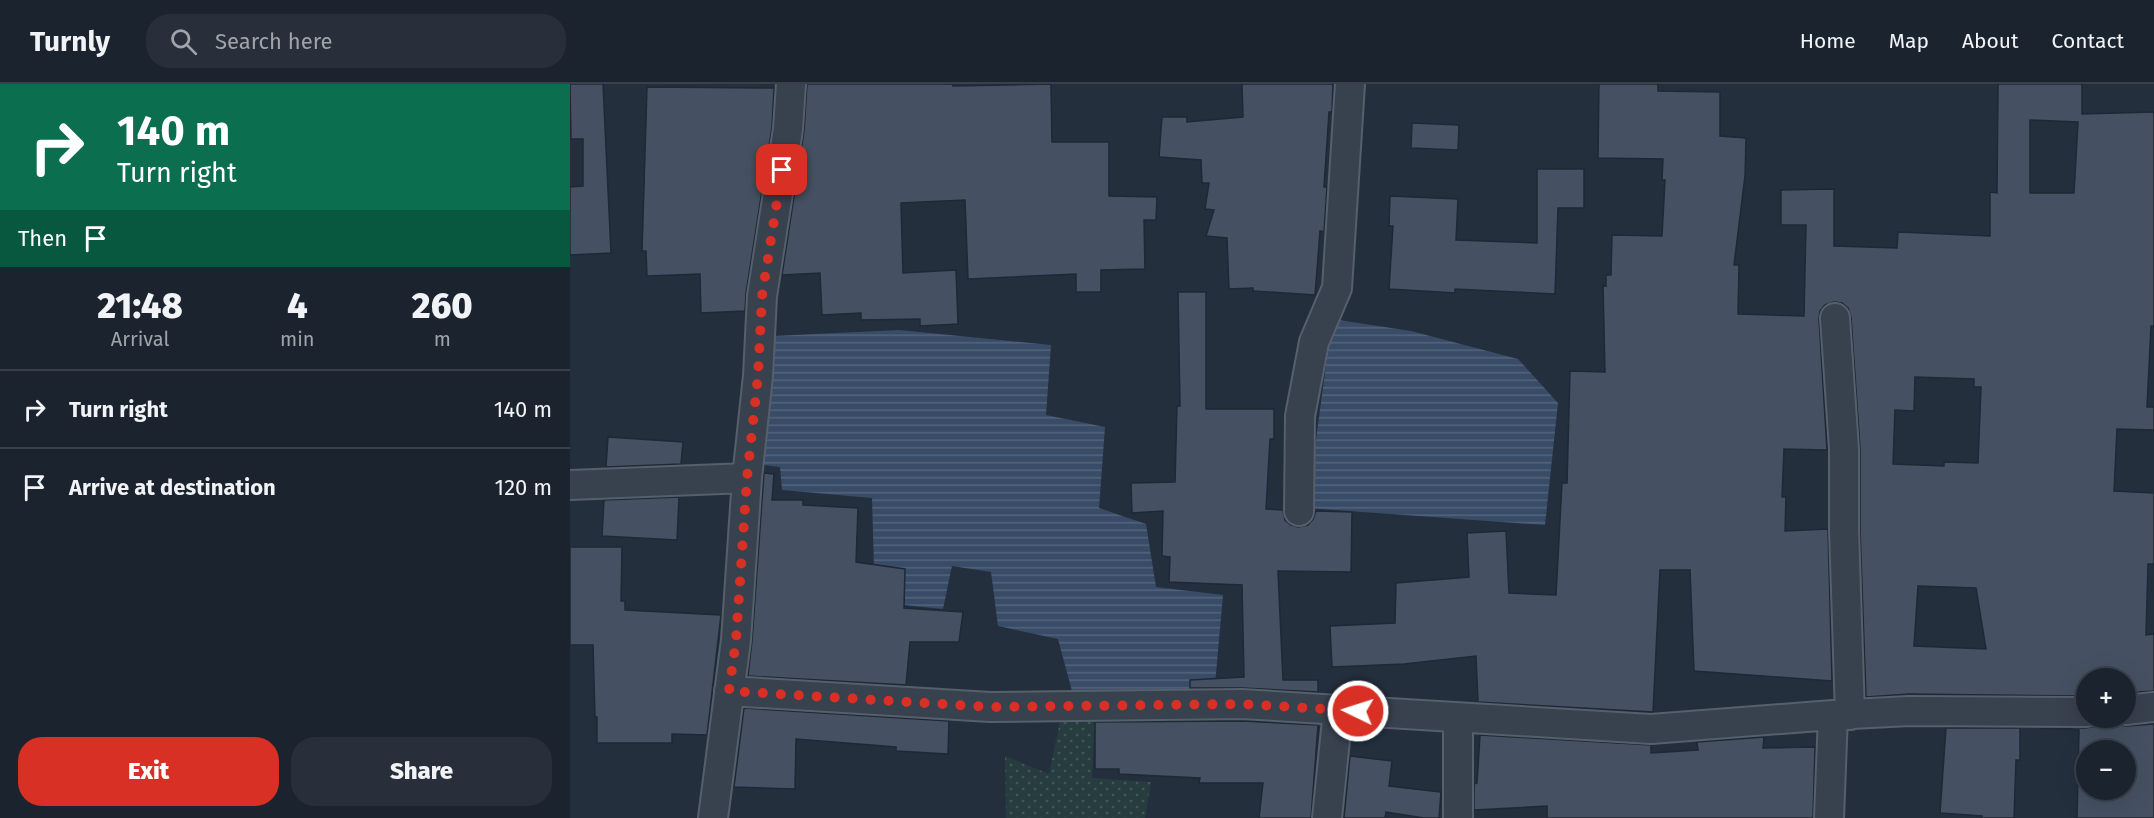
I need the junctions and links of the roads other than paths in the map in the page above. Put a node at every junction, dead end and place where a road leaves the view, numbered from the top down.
1 (791, 84) edge
2 (1350, 84) edge
3 (1835, 318) dead end
4 (747, 478) junction
5 (570, 485) edge
6 (1299, 511) dead end
7 (729, 691) junction
8 (2154, 707) edge
9 (2136, 709) edge
10 (1338, 710) junction
11 (2076, 712) edge
12 (1841, 715) junction
13 (1458, 718) junction
14 (713, 818) edge
15 (1327, 818) edge
16 (1458, 818) edge
17 (1829, 818) edge

1 - 4 street
2 - 6 street
3 - 12 street
4 - 5 street
4 - 7 street
7 - 10 street
7 - 14 street
8 - 9 street
10 - 13 street
10 - 15 street
11 - 12 street
12 - 13 street
12 - 17 street
13 - 16 street

